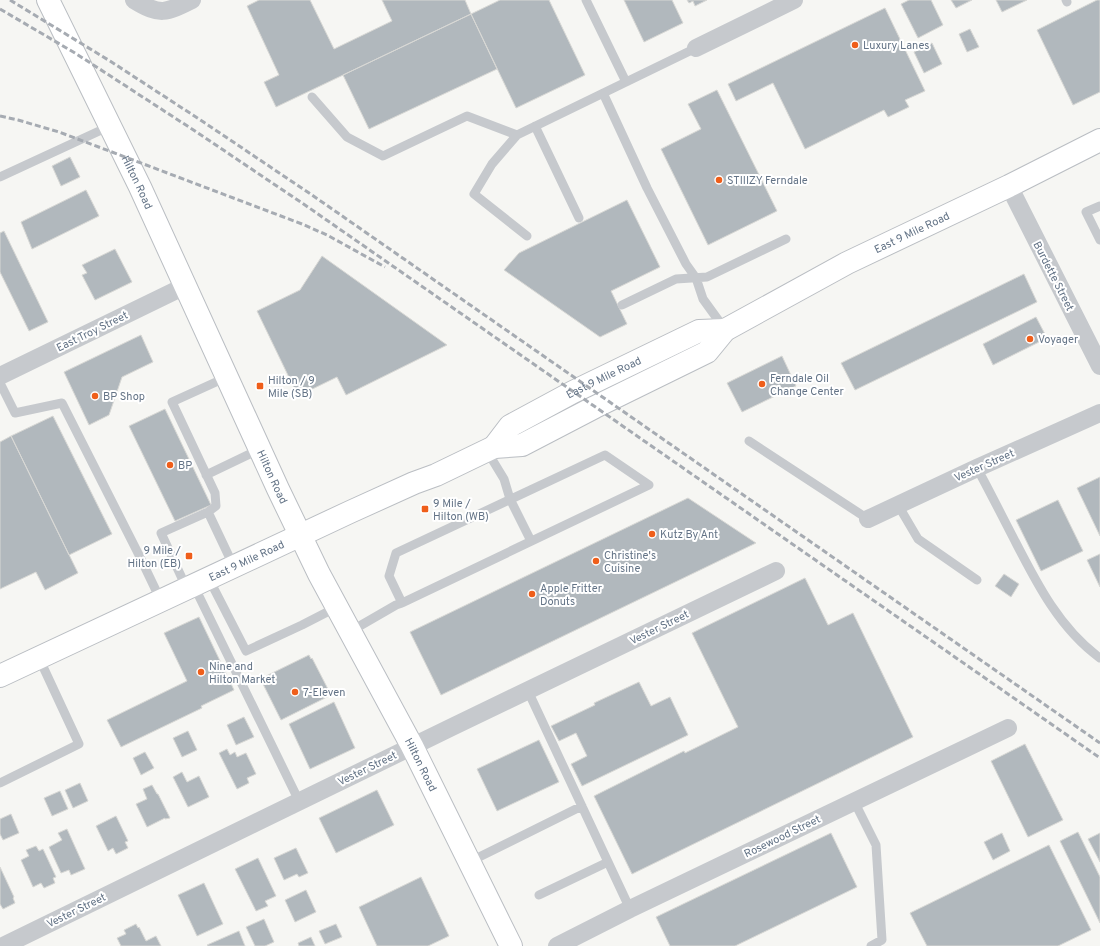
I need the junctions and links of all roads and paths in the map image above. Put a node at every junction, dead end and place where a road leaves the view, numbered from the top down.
1 (48, 0) edge
2 (134, 0) edge
3 (192, 0) edge
4 (586, 0) edge
5 (794, 0) edge
6 (696, 48) joint
7 (626, 82) junction
8 (603, 93) junction
9 (312, 97) dead end
10 (110, 126) junction
11 (535, 126) junction
12 (517, 135) junction
13 (1100, 140) edge
14 (0, 177) edge
15 (1009, 186) junction
16 (1100, 206) edge
17 (579, 218) dead end
18 (527, 236) dead end
19 (786, 239) dead end
20 (1100, 240) edge
21 (696, 278) junction
22 (185, 286) junction
23 (622, 305) dead end
24 (725, 330) junction
25 (1099, 362) edge
26 (0, 376) edge
27 (227, 377) junction
28 (0, 383) edge
29 (1100, 413) edge
30 (749, 441) dead end
31 (491, 449) junction
32 (260, 450) junction
33 (977, 468) junction
34 (206, 475) junction
35 (510, 500) junction
36 (898, 505) junction
37 (208, 512) junction
38 (868, 519) joint
39 (301, 536) junction
40 (531, 541) junction
41 (234, 567) junction
42 (776, 571) dead end
43 (977, 580) dead end
44 (197, 584) junction
45 (161, 601) junction
46 (402, 602) junction
47 (337, 607) junction
48 (351, 631) junction
49 (39, 658) junction
50 (1100, 658) edge
51 (0, 676) edge
52 (528, 691) junction
53 (1008, 728) dead end
54 (412, 746) junction
55 (0, 783) edge
56 (300, 801) junction
57 (854, 801) junction
58 (582, 806) junction
59 (469, 862) junction
60 (608, 862) junction
61 (539, 895) dead end
62 (630, 909) junction
63 (3, 946) edge
64 (511, 946) edge
65 (557, 946) edge
66 (871, 946) edge

1 - 10 main road, Hilton Road
2 - 3 street
4 - 7 lane
5 - 6 street
6 - 7 lane
7 - 8 lane
8 - 11 lane
8 - 21 lane
9 - 12 lane
10 - 14 lane
10 - 22 main road, Hilton Road
11 - 12 lane
11 - 17 lane
12 - 18 lane
13 - 15 main road, East 9 Mile Road
15 - 24 main road, East 9 Mile Road
15 - 25 street, Burdette Street
16 - 20 lane
19 - 21 lane
21 - 23 lane
21 - 24 lane
22 - 26 street, East Troy Street
22 - 27 main road, Hilton Road
24 - 31 main road, East 9 Mile Road
27 - 32 main road, Hilton Road
27 - 34 lane
28 - 45 lane
29 - 33 street, Vester Street
30 - 38 lane
31 - 35 lane
31 - 39 main road, East 9 Mile Road
32 - 34 lane
32 - 39 main road, Hilton Road
33 - 36 street, Vester Street
33 - 50 lane
34 - 37 lane
35 - 40 lane
35 - 40 lane
35 - 46 lane
36 - 38 street, Vester Street
36 - 43 lane
37 - 41 lane
37 - 44 lane
39 - 41 main road, East 9 Mile Road
39 - 47 main road, Hilton Road
40 - 46 lane
41 - 44 main road, East 9 Mile Road
42 - 52 street, Vester Street
44 - 45 main road, East 9 Mile Road
44 - 47 lane
44 - 56 lane
45 - 49 main road, East 9 Mile Road
46 - 48 lane
47 - 48 main road, Hilton Road
48 - 54 main road, Hilton Road
49 - 51 main road, East 9 Mile Road
49 - 55 lane
52 - 54 street, Vester Street
52 - 58 lane
53 - 57 street, Rosewood Street
54 - 56 street, Vester Street
54 - 59 main road, Hilton Road
56 - 63 street, Vester Street
57 - 62 street, Rosewood Street
57 - 66 lane
58 - 59 lane
58 - 60 lane
59 - 64 main road, Hilton Road
60 - 61 lane
60 - 62 lane
62 - 65 street, Rosewood Street

